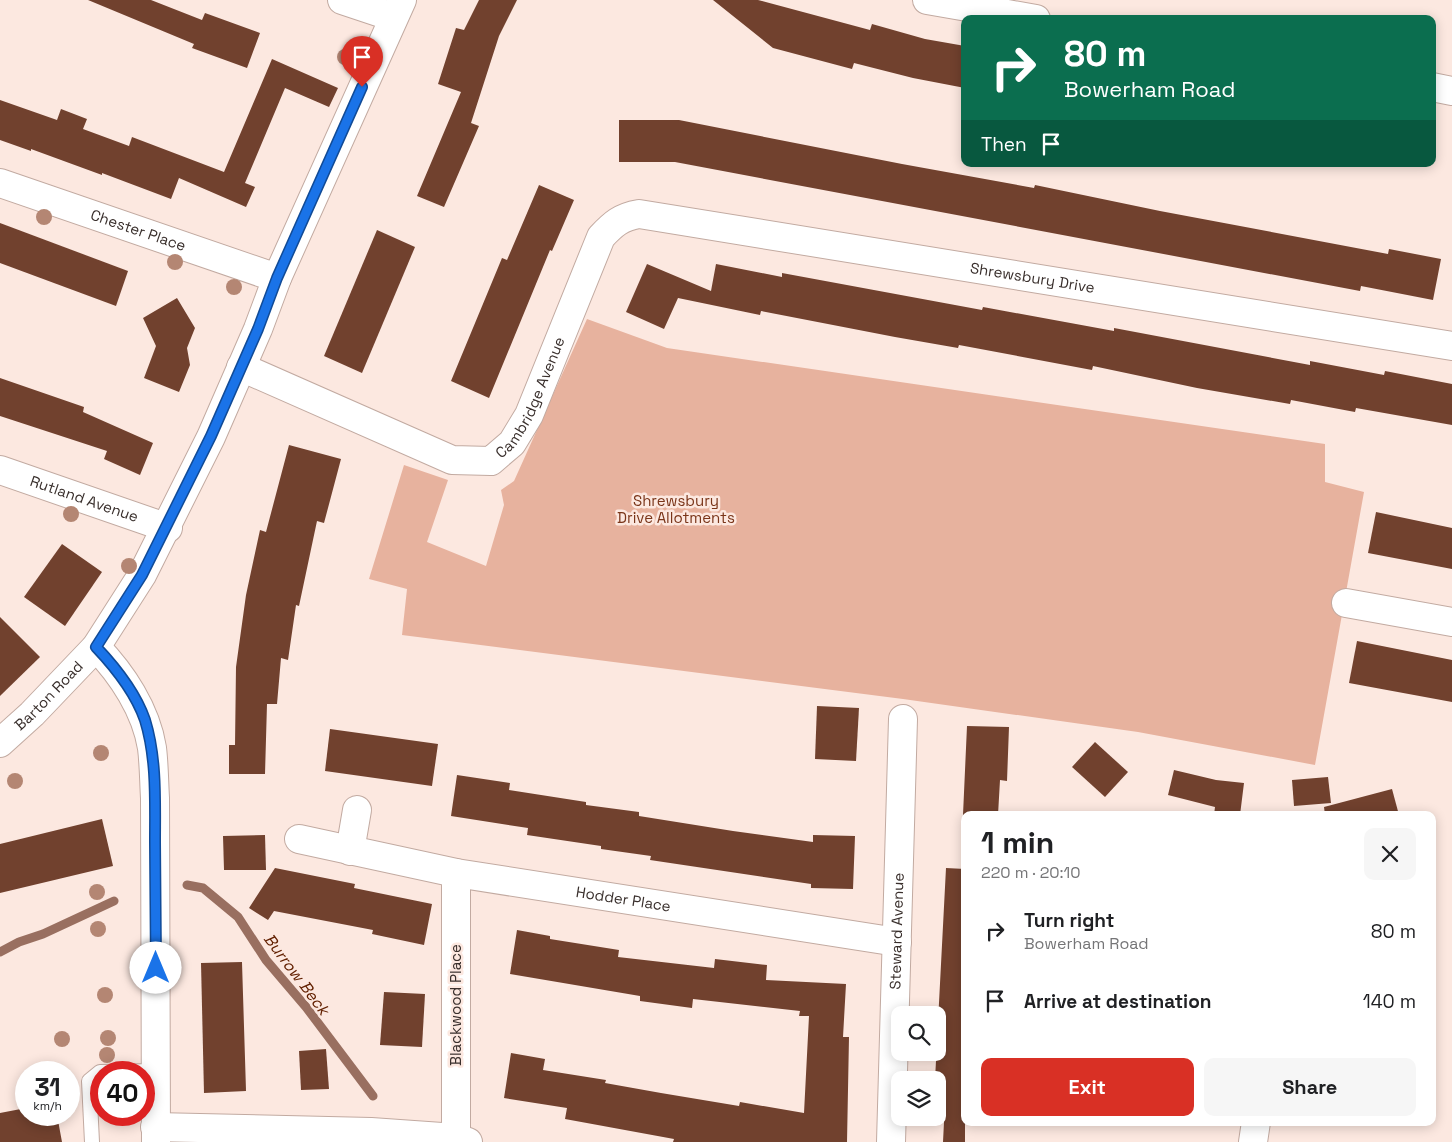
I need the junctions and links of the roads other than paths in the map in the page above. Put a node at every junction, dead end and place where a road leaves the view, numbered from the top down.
1 (342, 0) edge
2 (927, 0) edge
3 (398, 9) edge
4 (1013, 15) edge
5 (1436, 88) edge
6 (1452, 91) edge
7 (0, 183) edge
8 (614, 222) joint
9 (277, 278) junction
10 (1452, 346) edge
11 (242, 367) junction
12 (0, 470) edge
13 (168, 528) junction
14 (1346, 603) dead end
15 (1452, 622) edge
16 (96, 647) junction
17 (903, 719) dead end
18 (0, 743) edge
19 (357, 810) dead end
20 (299, 839) dead end
21 (350, 851) junction
22 (456, 873) junction
23 (897, 942) junction
24 (157, 1071) junction
25 (1255, 1126) edge
26 (156, 1134) edge
27 (371, 1137) edge
28 (462, 1140) edge
29 (92, 1142) edge
30 (892, 1142) edge
31 (1253, 1142) edge

1 - 3 street
2 - 4 street
3 - 9 street, Barton Road
5 - 6 street
7 - 9 street, Chester Place
8 - 10 street, Shrewsbury Drive
8 - 11 street, Cambridge Avenue
9 - 11 street, Barton Road
11 - 13 street, Barton Road
12 - 13 street, Rutland Avenue
13 - 16 street, Barton Road
14 - 15 street
16 - 18 street, Barton Road
16 - 24 street
17 - 23 street, Steward Avenue
19 - 21 street
20 - 21 street, Hodder Place
21 - 22 street, Hodder Place
22 - 23 street, Hodder Place
22 - 28 street, Blackwood Place
23 - 30 street, Steward Avenue
24 - 26 street
24 - 29 lane
25 - 31 street
26 - 27 street
27 - 28 street

